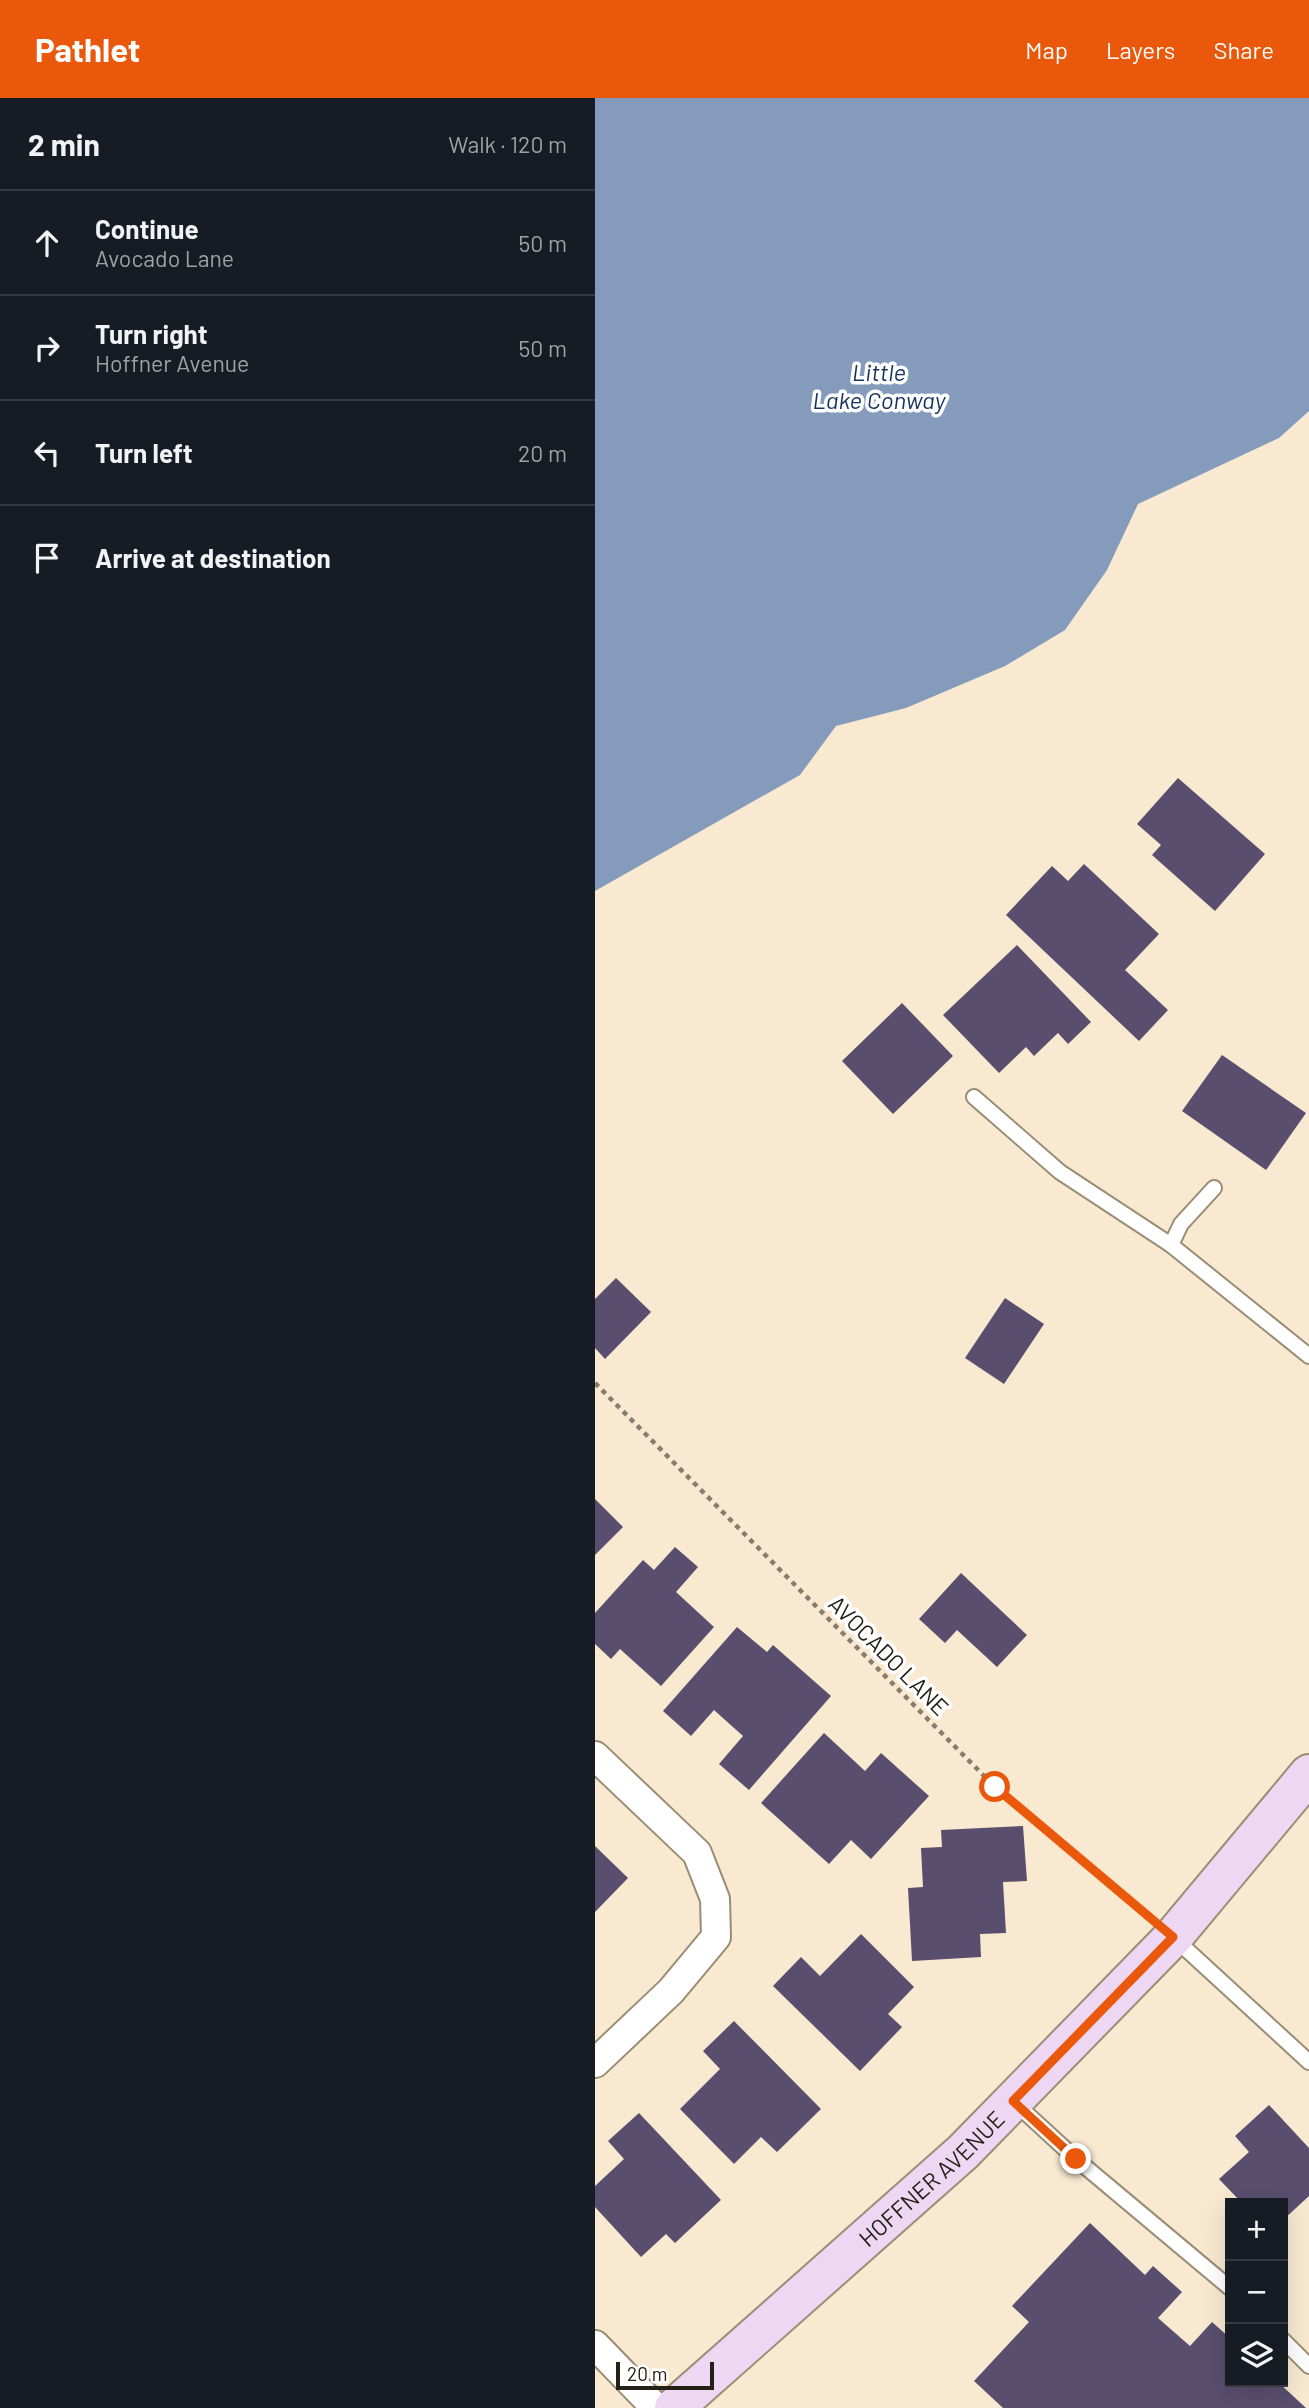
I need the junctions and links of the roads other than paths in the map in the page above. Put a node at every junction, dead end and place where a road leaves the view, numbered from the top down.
1 (974, 1097) dead end
2 (1214, 1188) dead end
3 (1171, 1245) junction
4 (1309, 1356) edge
5 (595, 1756) edge
6 (1309, 1774) edge
7 (1173, 1937) junction
8 (1309, 2062) edge
9 (595, 2063) edge
10 (1013, 2101) junction
11 (1225, 2284) edge
12 (595, 2345) edge
13 (1288, 2345) edge
14 (1309, 2366) edge
15 (656, 2408) edge
16 (674, 2408) edge

1 - 3 lane
2 - 3 lane
3 - 4 lane
5 - 9 street
6 - 7 main road, HOFFNER AVENUE
7 - 8 lane
7 - 10 main road, HOFFNER AVENUE
10 - 11 lane
10 - 16 main road, HOFFNER AVENUE
12 - 15 street
13 - 14 lane

